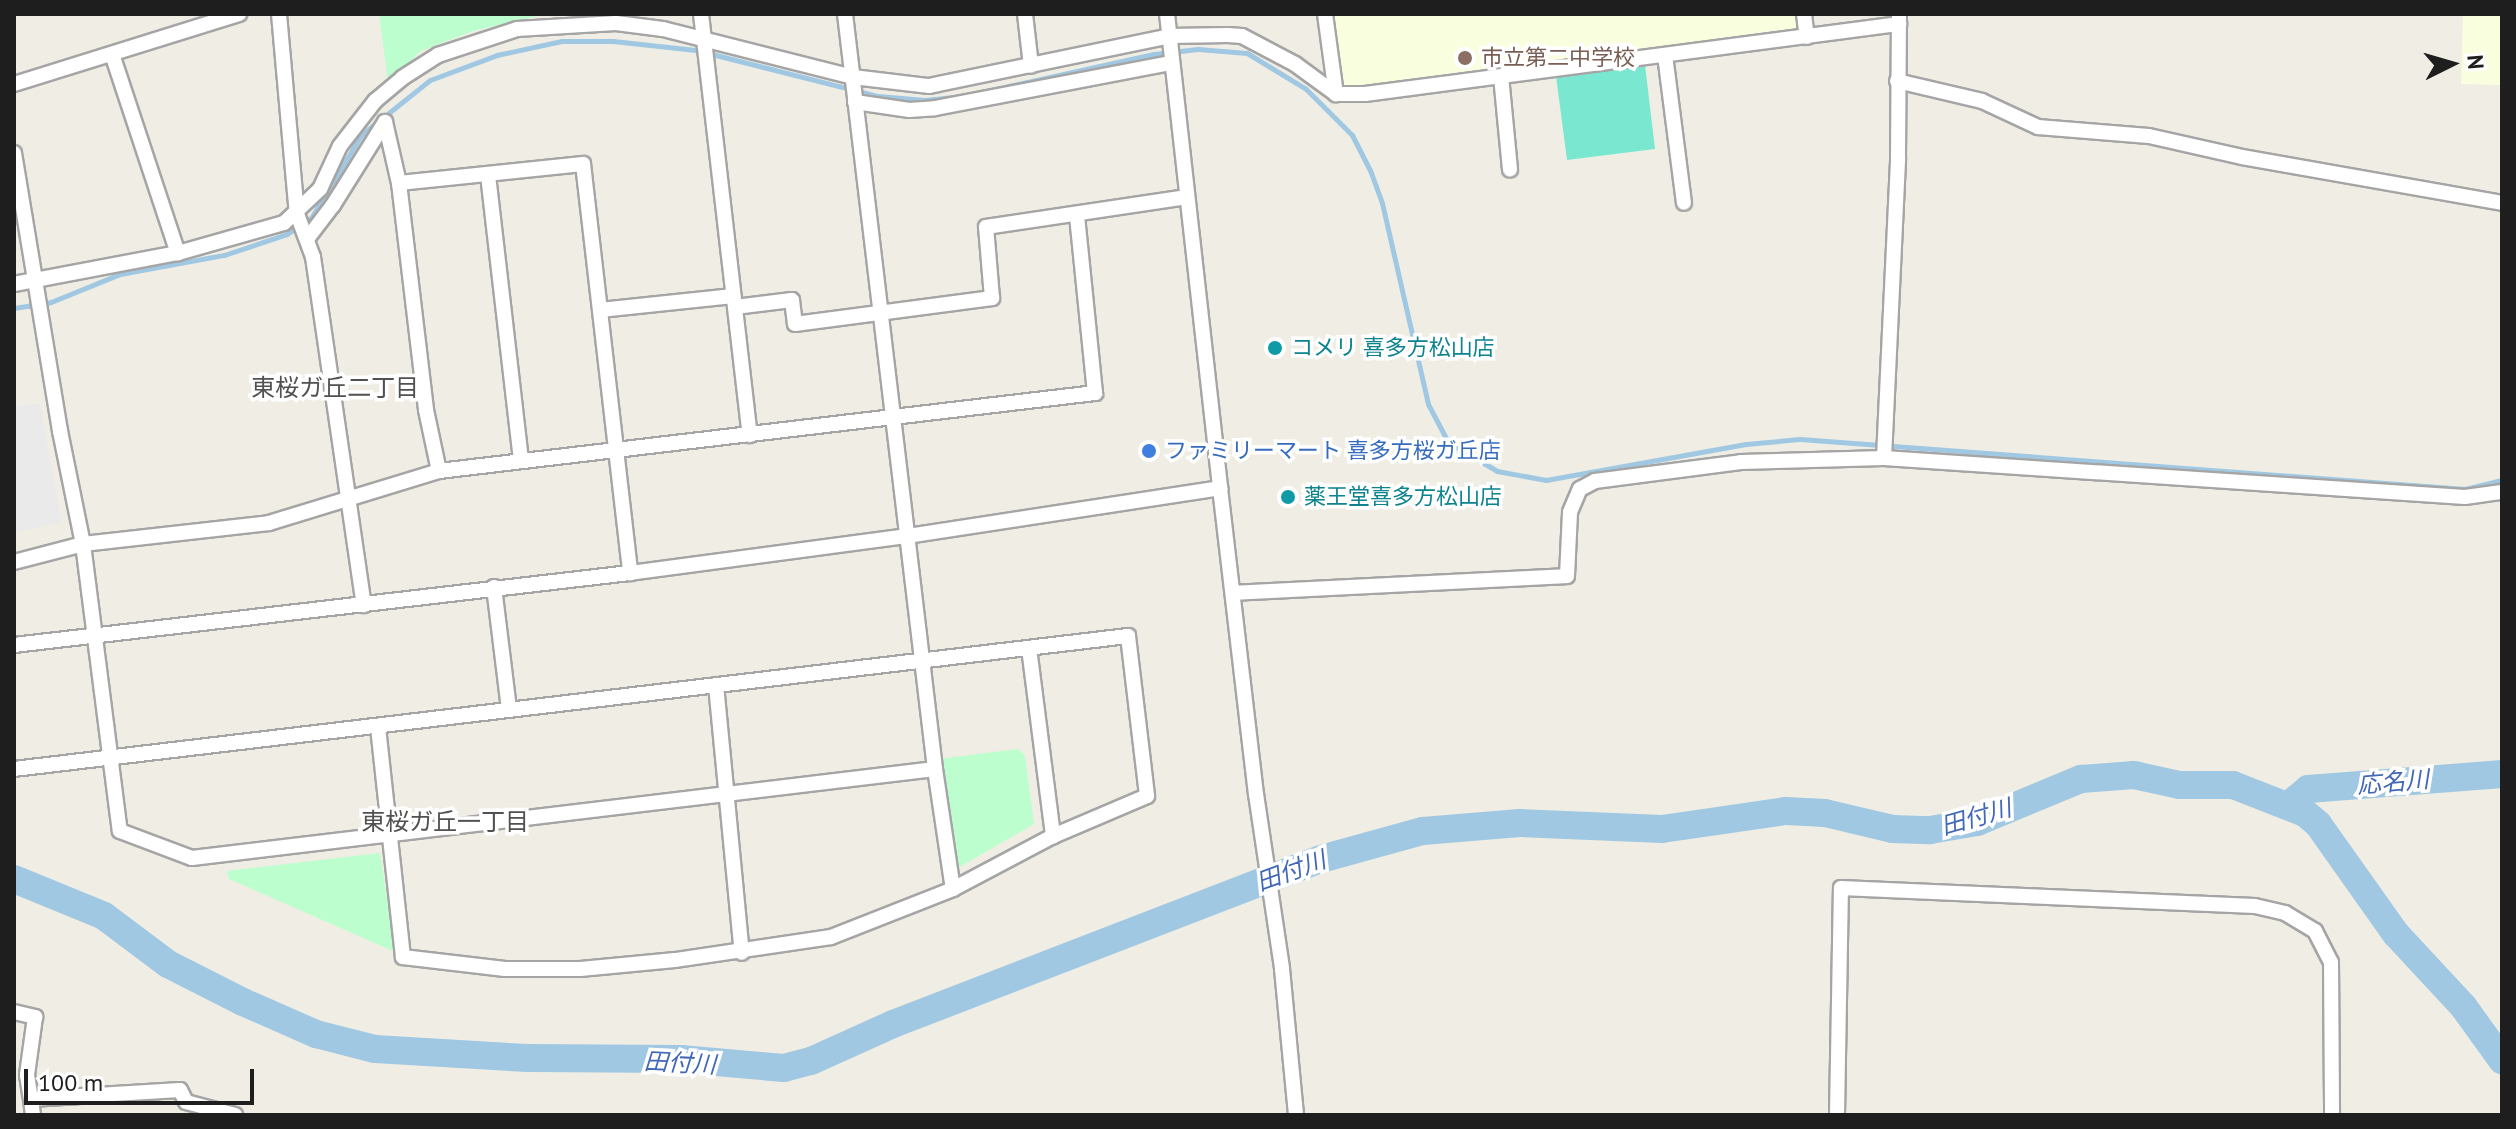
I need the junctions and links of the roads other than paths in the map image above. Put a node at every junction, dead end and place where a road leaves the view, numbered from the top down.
1 (239, 14) edge
2 (279, 14) edge
3 (701, 14) edge
4 (845, 14) edge
5 (1025, 14) edge
6 (1167, 14) edge
7 (1325, 14) edge
8 (1804, 14) edge
9 (565, 19) edge
10 (1899, 19) edge
11 (1170, 36) junction
12 (1807, 37) junction
13 (704, 39) junction
14 (112, 54) junction
15 (1665, 55) junction
16 (1171, 63) junction
17 (1031, 66) junction
18 (1501, 76) junction
19 (853, 77) junction
20 (1897, 81) junction
21 (14, 84) edge
22 (1336, 94) junction
23 (855, 102) junction
24 (14, 153) edge
25 (1510, 170) dead end
26 (488, 175) junction
27 (399, 183) junction
28 (1187, 197) junction
29 (1684, 203) dead end
30 (2502, 203) edge
31 (297, 214) junction
32 (1077, 216) junction
33 (307, 239) junction
34 (178, 253) junction
35 (34, 280) junction
36 (14, 284) edge
37 (734, 301) junction
38 (600, 310) junction
39 (883, 313) junction
40 (893, 417) junction
41 (750, 435) junction
42 (613, 451) junction
43 (1884, 458) junction
44 (521, 460) junction
45 (439, 471) junction
46 (1220, 488) junction
47 (2502, 492) edge
48 (348, 501) junction
49 (907, 536) junction
50 (83, 544) junction
51 (14, 562) edge
52 (630, 573) junction
53 (494, 587) junction
54 (1233, 593) junction
55 (364, 605) junction
56 (94, 637) junction
57 (14, 645) edge
58 (1029, 648) junction
59 (923, 661) junction
60 (716, 685) junction
61 (509, 710) junction
62 (378, 727) junction
63 (110, 760) junction
64 (14, 769) edge
65 (935, 769) junction
66 (726, 794) junction
67 (391, 834) junction
68 (1053, 836) junction
69 (953, 889) junction
70 (742, 953) junction
71 (14, 1012) edge
72 (31, 1099) junction
73 (33, 1115) edge
74 (235, 1115) edge
75 (1296, 1115) edge
76 (1837, 1115) edge
77 (2332, 1115) edge

1 - 14 street
2 - 31 street
3 - 13 street
4 - 19 street
5 - 17 street
6 - 11 street
7 - 22 street
8 - 12 street
9 - 13 street
9 - 31 street
10 - 12 street
10 - 20 street
11 - 16 street
11 - 17 street
11 - 22 street
12 - 15 street
13 - 19 street
13 - 37 street
14 - 21 street
14 - 34 street
15 - 18 street
15 - 29 street
16 - 23 street
16 - 28 street
17 - 19 street
18 - 22 street
18 - 25 street
19 - 23 street
20 - 30 street
20 - 43 street
23 - 39 street
24 - 35 street
26 - 27 street
26 - 38 street
26 - 44 street
27 - 33 street
27 - 45 street
28 - 32 street
28 - 46 street
31 - 33 street
31 - 34 street
32 - 39 street
32 - 40 street
33 - 48 street
34 - 35 street
35 - 36 street
35 - 50 street
37 - 38 street
37 - 39 street
37 - 41 street
38 - 42 street
39 - 40 street
40 - 41 street
40 - 49 street
41 - 42 street
42 - 44 street
42 - 52 street
43 - 47 street
43 - 54 street
44 - 45 street
45 - 48 street
46 - 49 street
46 - 54 street
48 - 50 street
48 - 55 street
49 - 52 street
49 - 59 street
50 - 51 street
50 - 56 street
52 - 53 street
53 - 55 street
53 - 61 street
54 - 75 street
55 - 56 street
56 - 57 street
56 - 63 street
58 - 59 street
58 - 68 street
58 - 68 street
59 - 60 street
59 - 65 street
60 - 61 street
60 - 66 street
61 - 62 street
62 - 63 street
62 - 67 street
63 - 64 street
63 - 67 street
65 - 66 street
65 - 69 street
66 - 67 street
66 - 70 street
67 - 70 street
68 - 69 street
69 - 70 street
71 - 72 street
72 - 73 street
72 - 74 street
76 - 77 street

